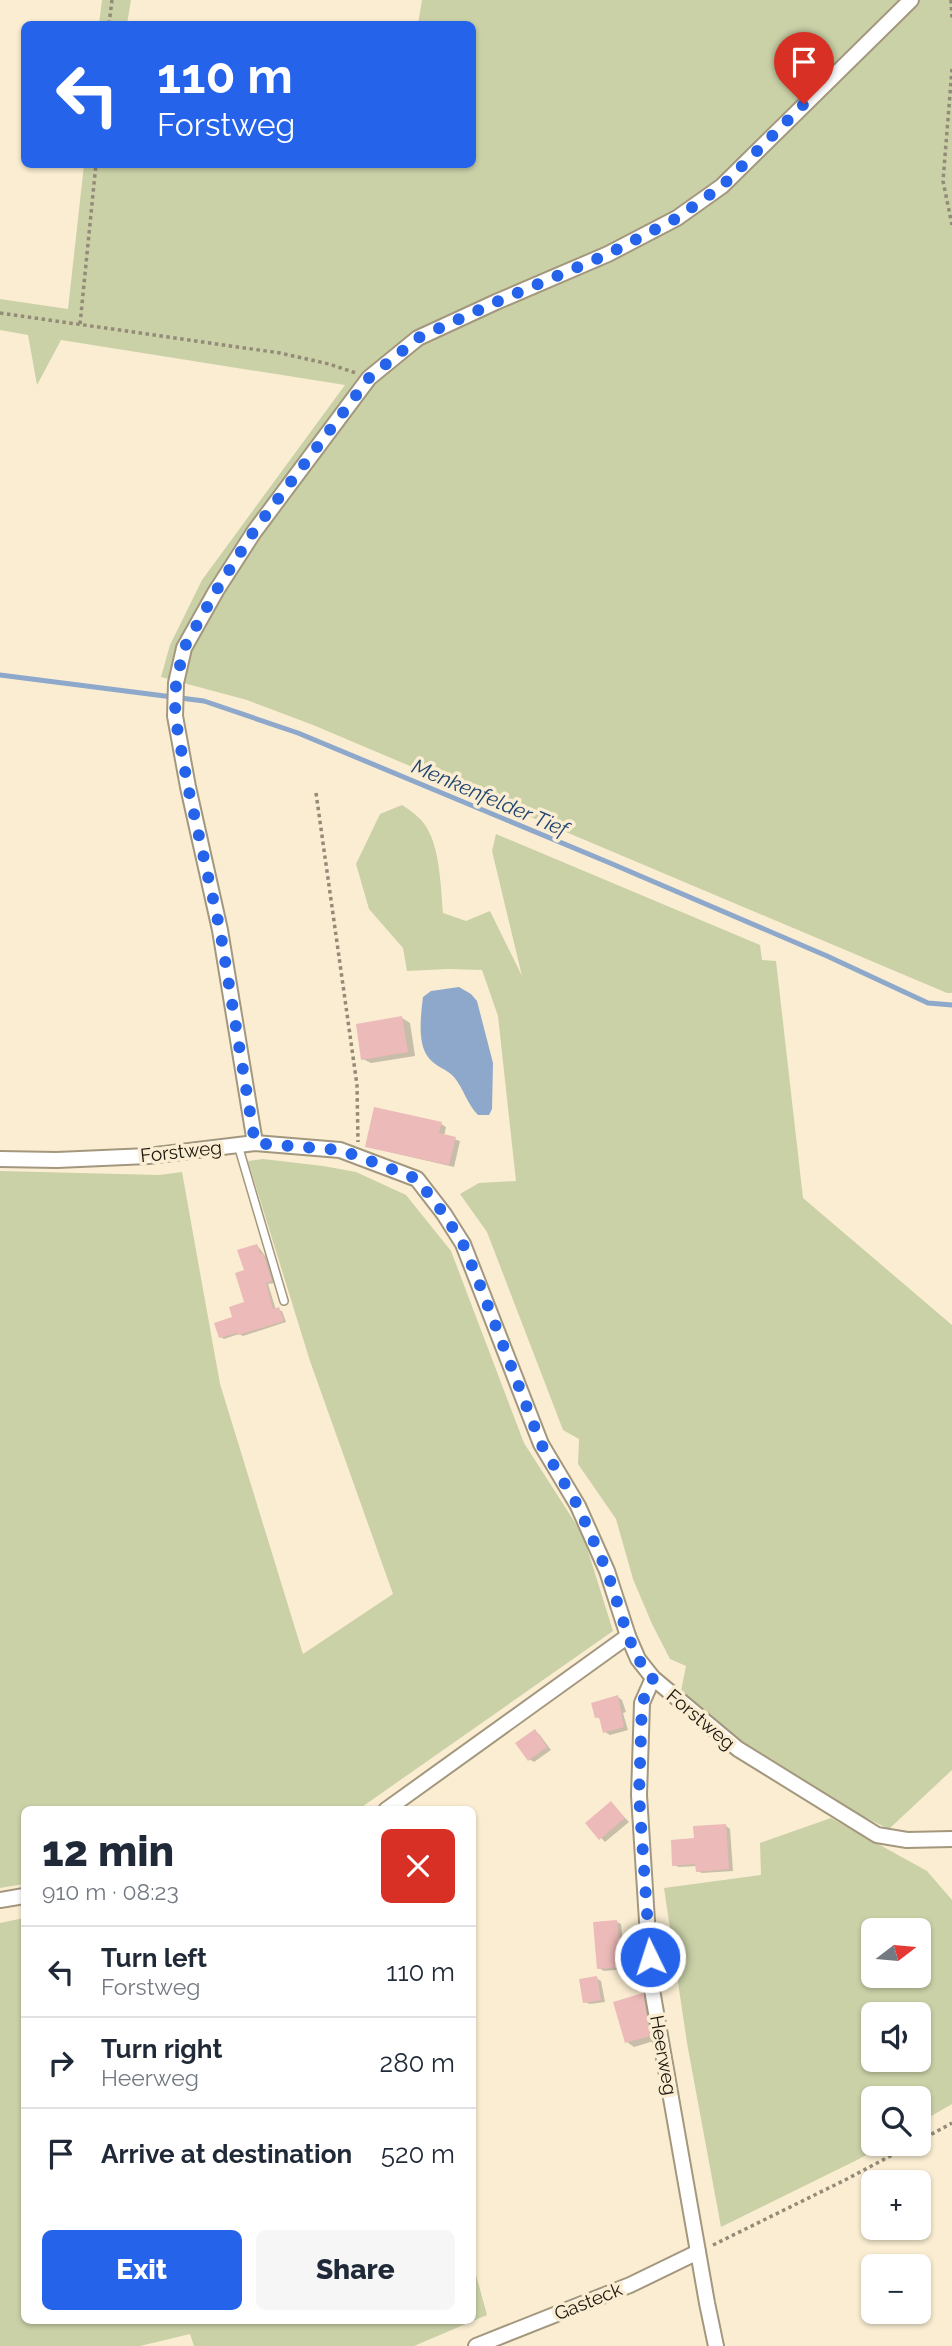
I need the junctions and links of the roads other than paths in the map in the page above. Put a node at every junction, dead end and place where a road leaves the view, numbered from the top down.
1 (911, 0) edge
2 (255, 1143) junction
3 (238, 1145) junction
4 (0, 1159) edge
5 (284, 1301) dead end
6 (628, 1636) junction
7 (653, 1678) junction
8 (392, 1806) edge
9 (952, 1839) edge
10 (21, 1896) edge
11 (0, 1900) edge
12 (698, 2252) junction
13 (476, 2346) edge
14 (716, 2346) edge

1 - 2 street
2 - 3 street, Forstweg
2 - 6 street, Forstweg
3 - 4 street, Forstweg
3 - 5 lane
6 - 7 street, Forstweg
6 - 8 street
7 - 9 street, Forstweg
7 - 12 street, Heerweg
10 - 11 street
12 - 13 street, Gasteck
12 - 14 street, Heerweg

